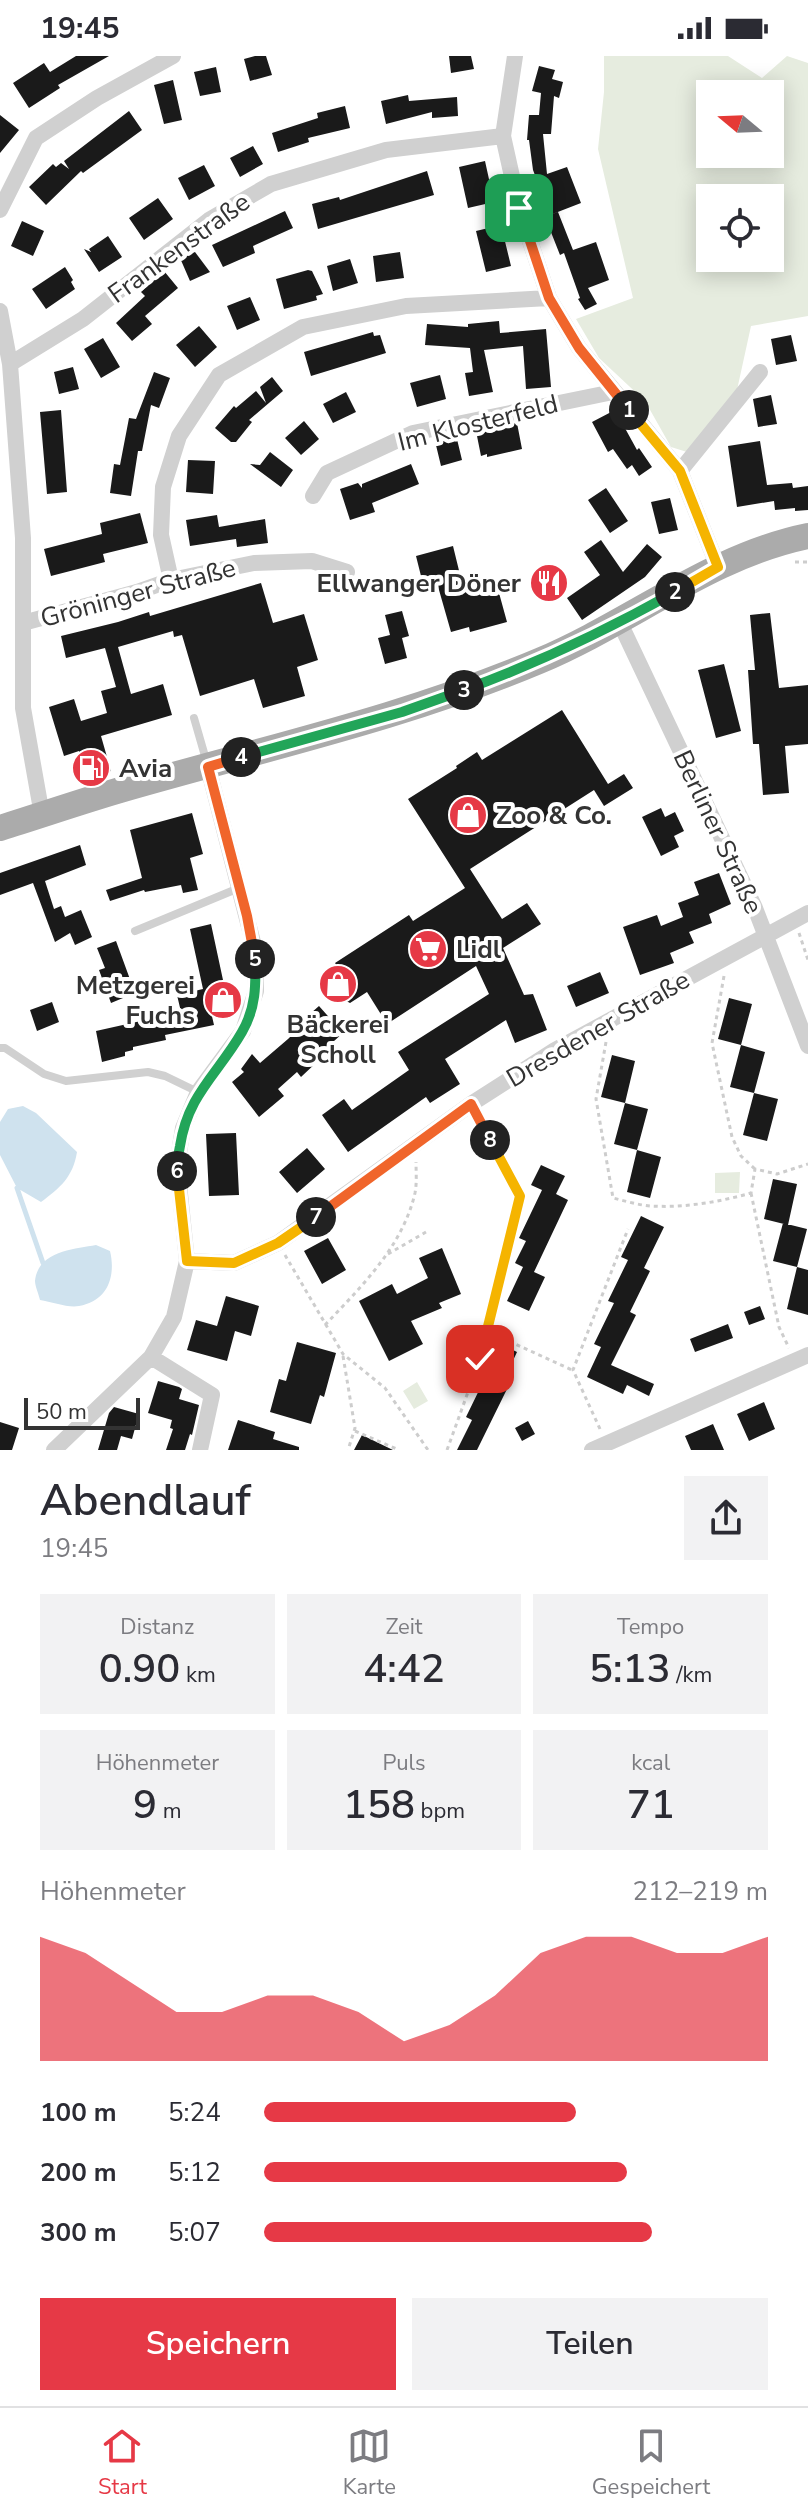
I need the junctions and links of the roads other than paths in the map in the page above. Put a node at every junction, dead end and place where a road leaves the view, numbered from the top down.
1 (173, 56) edge
2 (515, 56) edge
3 (503, 136) junction
4 (0, 210) edge
5 (549, 298) junction
6 (0, 311) edge
7 (10, 364) junction
8 (760, 372) dead end
9 (613, 392) junction
10 (680, 471) junction
11 (313, 496) dead end
12 (808, 536) edge
13 (718, 567) junction
14 (347, 572) dead end
15 (171, 580) junction
16 (23, 623) junction
17 (620, 623) junction
18 (194, 718) dead end
19 (208, 767) junction
20 (42, 815) junction
21 (0, 828) edge
22 (239, 888) junction
23 (801, 917) edge
24 (135, 931) dead end
25 (766, 935) junction
26 (808, 1046) edge
27 (0, 1048) edge
28 (198, 1092) junction
29 (187, 1261) junction
30 (151, 1357) junction
31 (802, 1358) edge
32 (600, 1447) edge
33 (54, 1450) edge
34 (200, 1450) edge

1 - 4 street
2 - 3 street
3 - 5 street
3 - 7 street, Frankenstraße
5 - 9 street
5 - 15 street
6 - 7 street
7 - 16 street
8 - 10 street
9 - 10 street
9 - 11 street, Im Klosterfeld
10 - 13 street
12 - 13 main road
13 - 17 main road
14 - 15 street, Gröninger Straße
15 - 16 street, Gröninger Straße
16 - 20 street
17 - 19 main road
17 - 25 street, Berliner Straße
18 - 19 lane
19 - 20 main road
19 - 22 street
20 - 21 main road
22 - 24 lane
22 - 28 street
23 - 25 street, Dresdener Straße
25 - 26 street, Berliner Straße
25 - 29 street, Dresdener Straße
27 - 28 lane
28 - 29 street
29 - 30 street
30 - 33 street
30 - 34 street
31 - 32 street

